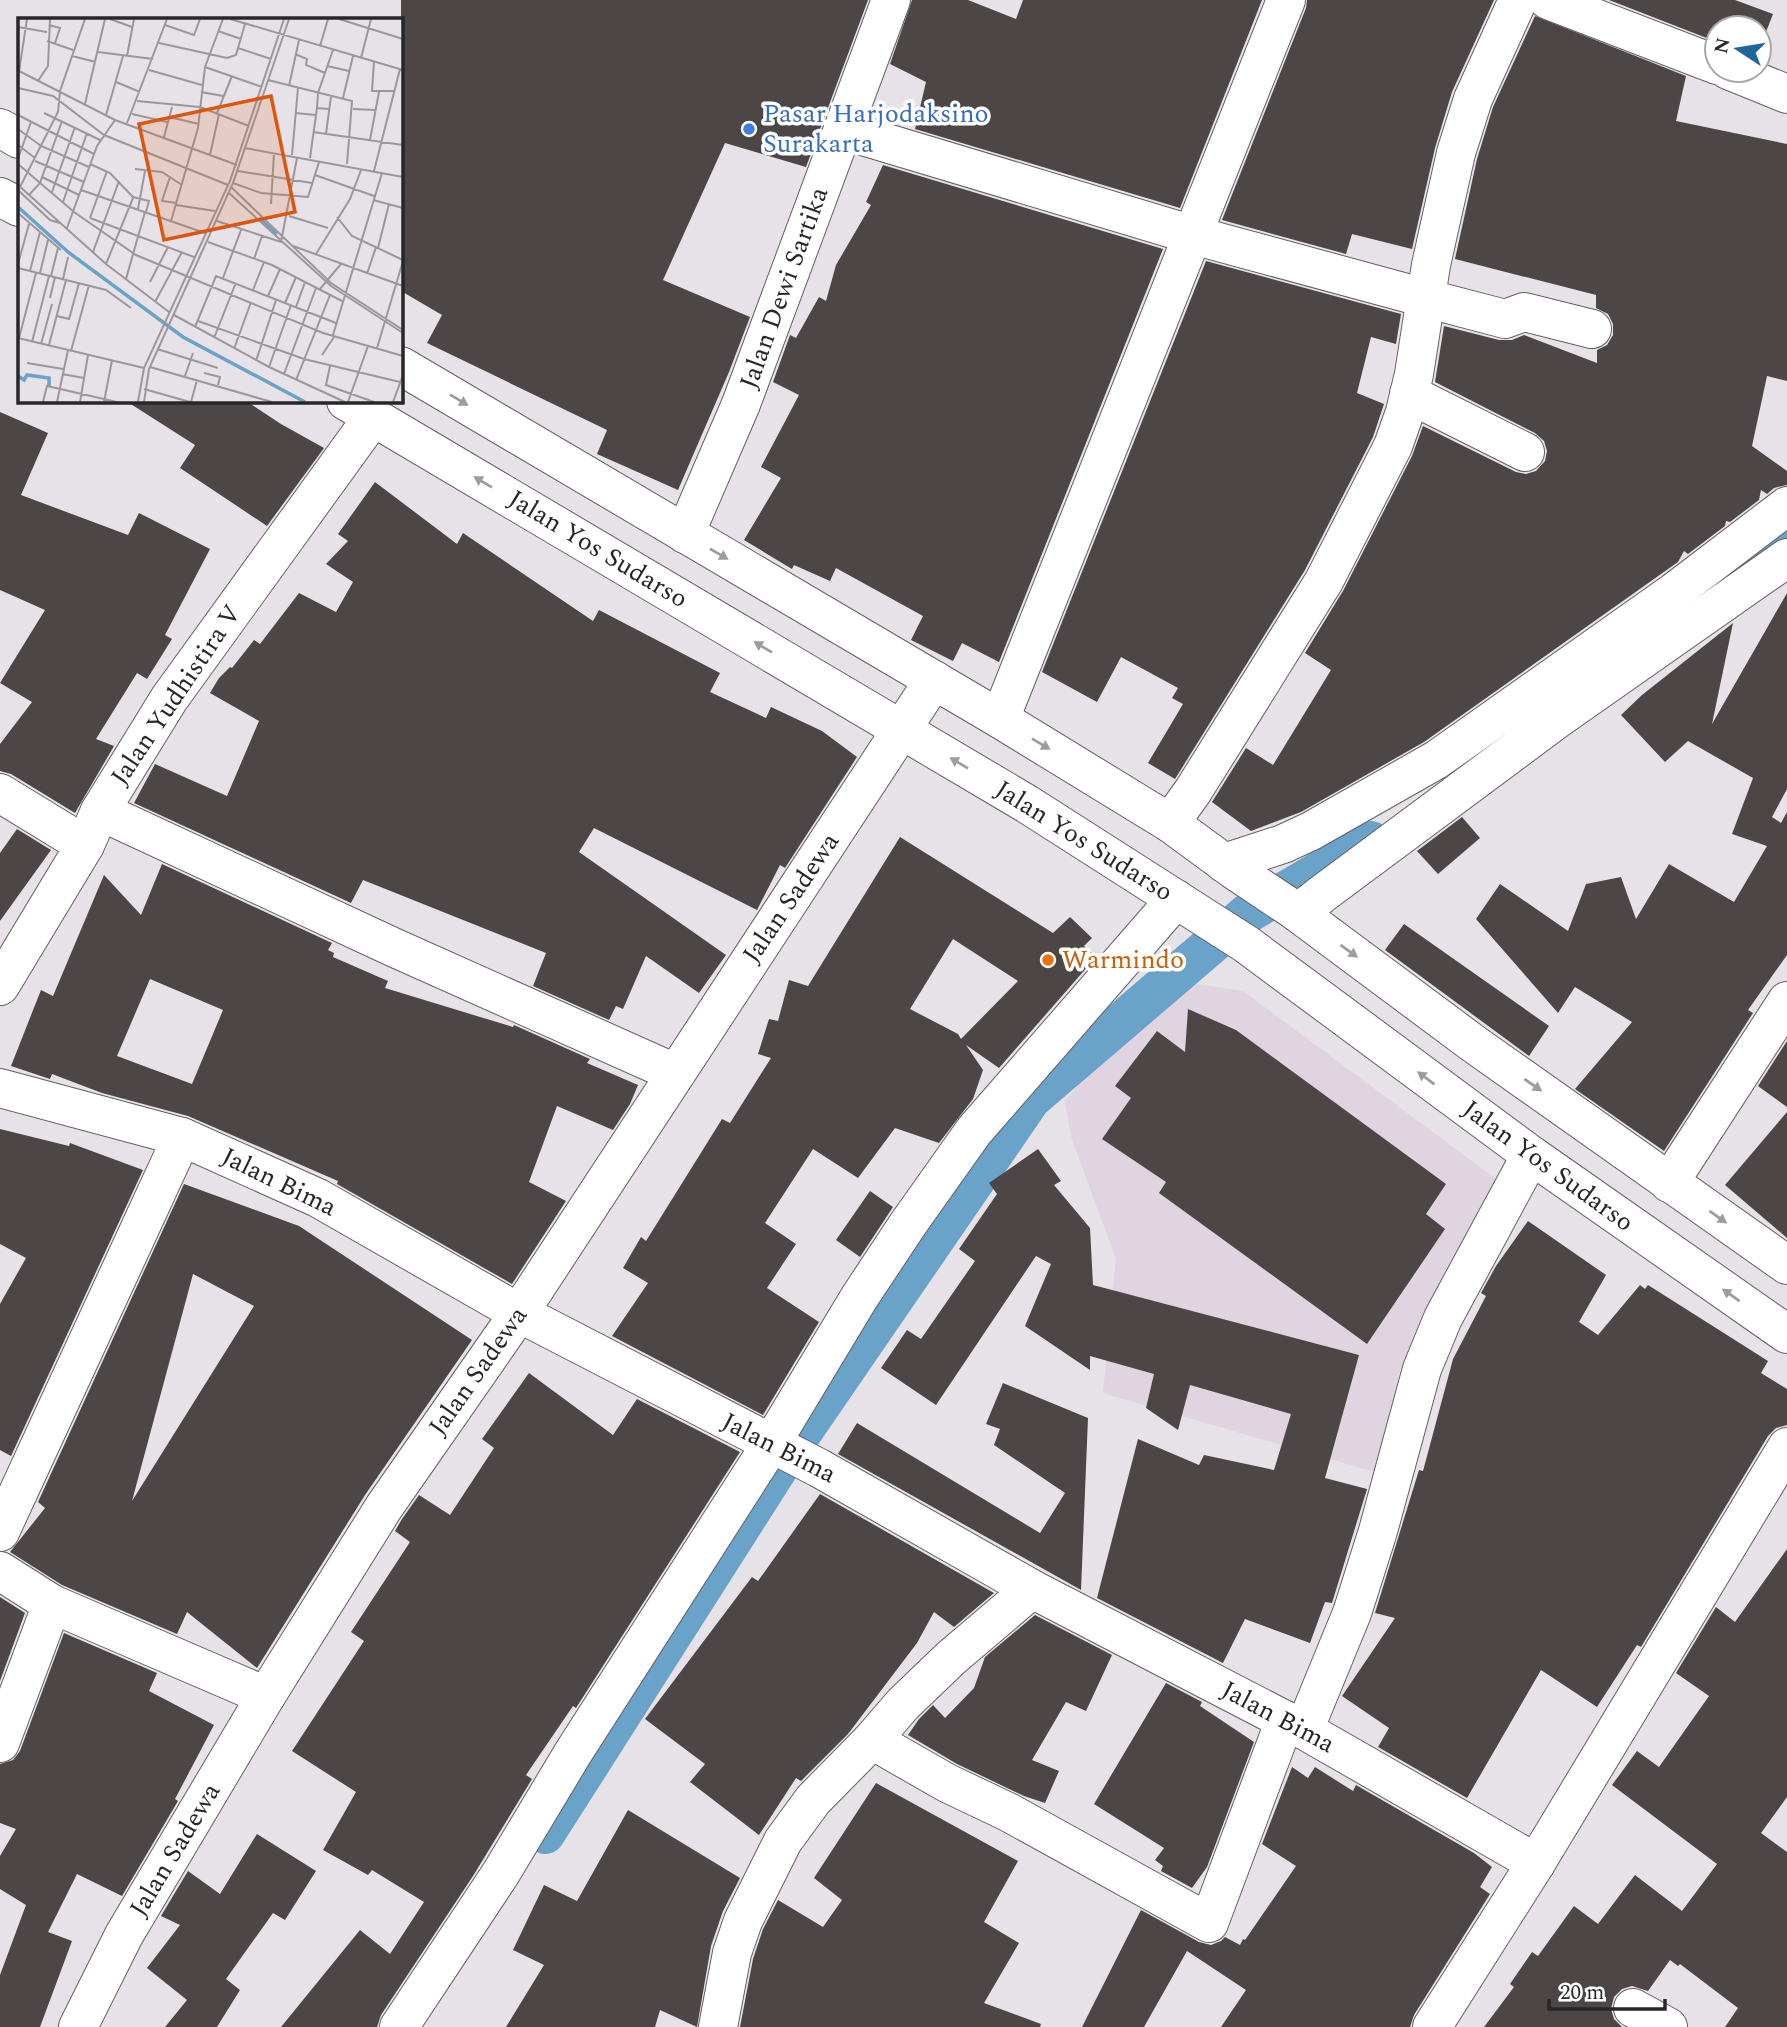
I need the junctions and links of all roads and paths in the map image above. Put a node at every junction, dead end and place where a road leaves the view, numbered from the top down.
1 (891, 0) edge
2 (1286, 0) edge
3 (1518, 0) edge
4 (1548, 0) edge
5 (1703, 60) edge
6 (1762, 84) edge
7 (1787, 94) edge
8 (0, 128) edge
9 (843, 130) junction
10 (18, 138) edge
11 (0, 197) edge
12 (18, 207) edge
13 (1193, 235) junction
14 (1425, 298) junction
15 (1592, 328) dead end
16 (402, 367) edge
17 (1409, 394) junction
18 (360, 409) edge
19 (1525, 452) dead end
20 (1787, 506) edge
21 (685, 534) junction
22 (1786, 561) edge
23 (934, 680) junction
24 (1000, 719) junction
25 (903, 730) junction
26 (0, 793) edge
27 (1170, 823) junction
28 (92, 828) junction
29 (1229, 866) junction
30 (1190, 908) junction
31 (1296, 912) junction
32 (0, 986) edge
33 (1787, 1001) edge
34 (675, 1073) junction
35 (0, 1088) edge
36 (182, 1137) junction
37 (1531, 1155) junction
38 (1669, 1183) junction
39 (1787, 1265) edge
40 (519, 1313) junction
41 (1787, 1334) edge
42 (1787, 1447) edge
43 (786, 1451) junction
44 (0, 1532) edge
45 (0, 1571) edge
46 (1032, 1589) junction
47 (52, 1604) junction
48 (265, 1696) junction
49 (1295, 1725) junction
50 (872, 1740) junction
51 (0, 1744) edge
52 (1536, 1863) junction
53 (1633, 2008) dead end
54 (78, 2027) edge
55 (399, 2027) edge
56 (718, 2027) edge
57 (1432, 2027) edge
58 (1668, 2027) edge

1 - 9 street, Jalan Dewi Sartika
2 - 13 street
3 - 14 street
4 - 5 street
6 - 7 street
8 - 10 street
9 - 13 street
9 - 21 street, Jalan Dewi Sartika
11 - 12 street
13 - 14 street
13 - 24 street
14 - 15 street
14 - 17 street
16 -> 21 street
17 - 19 street
17 - 27 street
25 -> 18 street, Jalan Yos Sudarso
18 - 28 street, Jalan Yudhistira V
20 - 29 street
21 -> 23 street
22 - 31 street
23 - 24 street
23 - 25 street, Jalan Sadewa
24 -> 27 street
30 -> 25 street, Jalan Yos Sudarso
25 - 34 street, Jalan Sadewa
26 - 28 street
27 - 29 street
28 - 32 street, Jalan Yudhistira V
28 - 34 street
29 - 31 street
37 -> 30 street, Jalan Yos Sudarso
30 - 43 street
31 -> 38 street
33 - 38 street
34 - 40 street, Jalan Sadewa
35 - 36 street, Jalan Bima
36 - 40 street, Jalan Bima
36 - 44 street
41 -> 37 street, Jalan Yos Sudarso
37 - 49 street
38 -> 39 street
40 - 43 street, Jalan Bima
40 - 48 street, Jalan Sadewa
42 - 52 street
43 - 46 street, Jalan Bima
43 - 55 street
45 - 47 street
46 - 49 street, Jalan Bima
46 - 50 street
47 - 48 street
47 - 51 street
48 - 54 street, Jalan Sadewa
49 - 50 street
49 - 52 street, Jalan Bima
50 - 56 street
52 - 57 street
53 - 58 street

